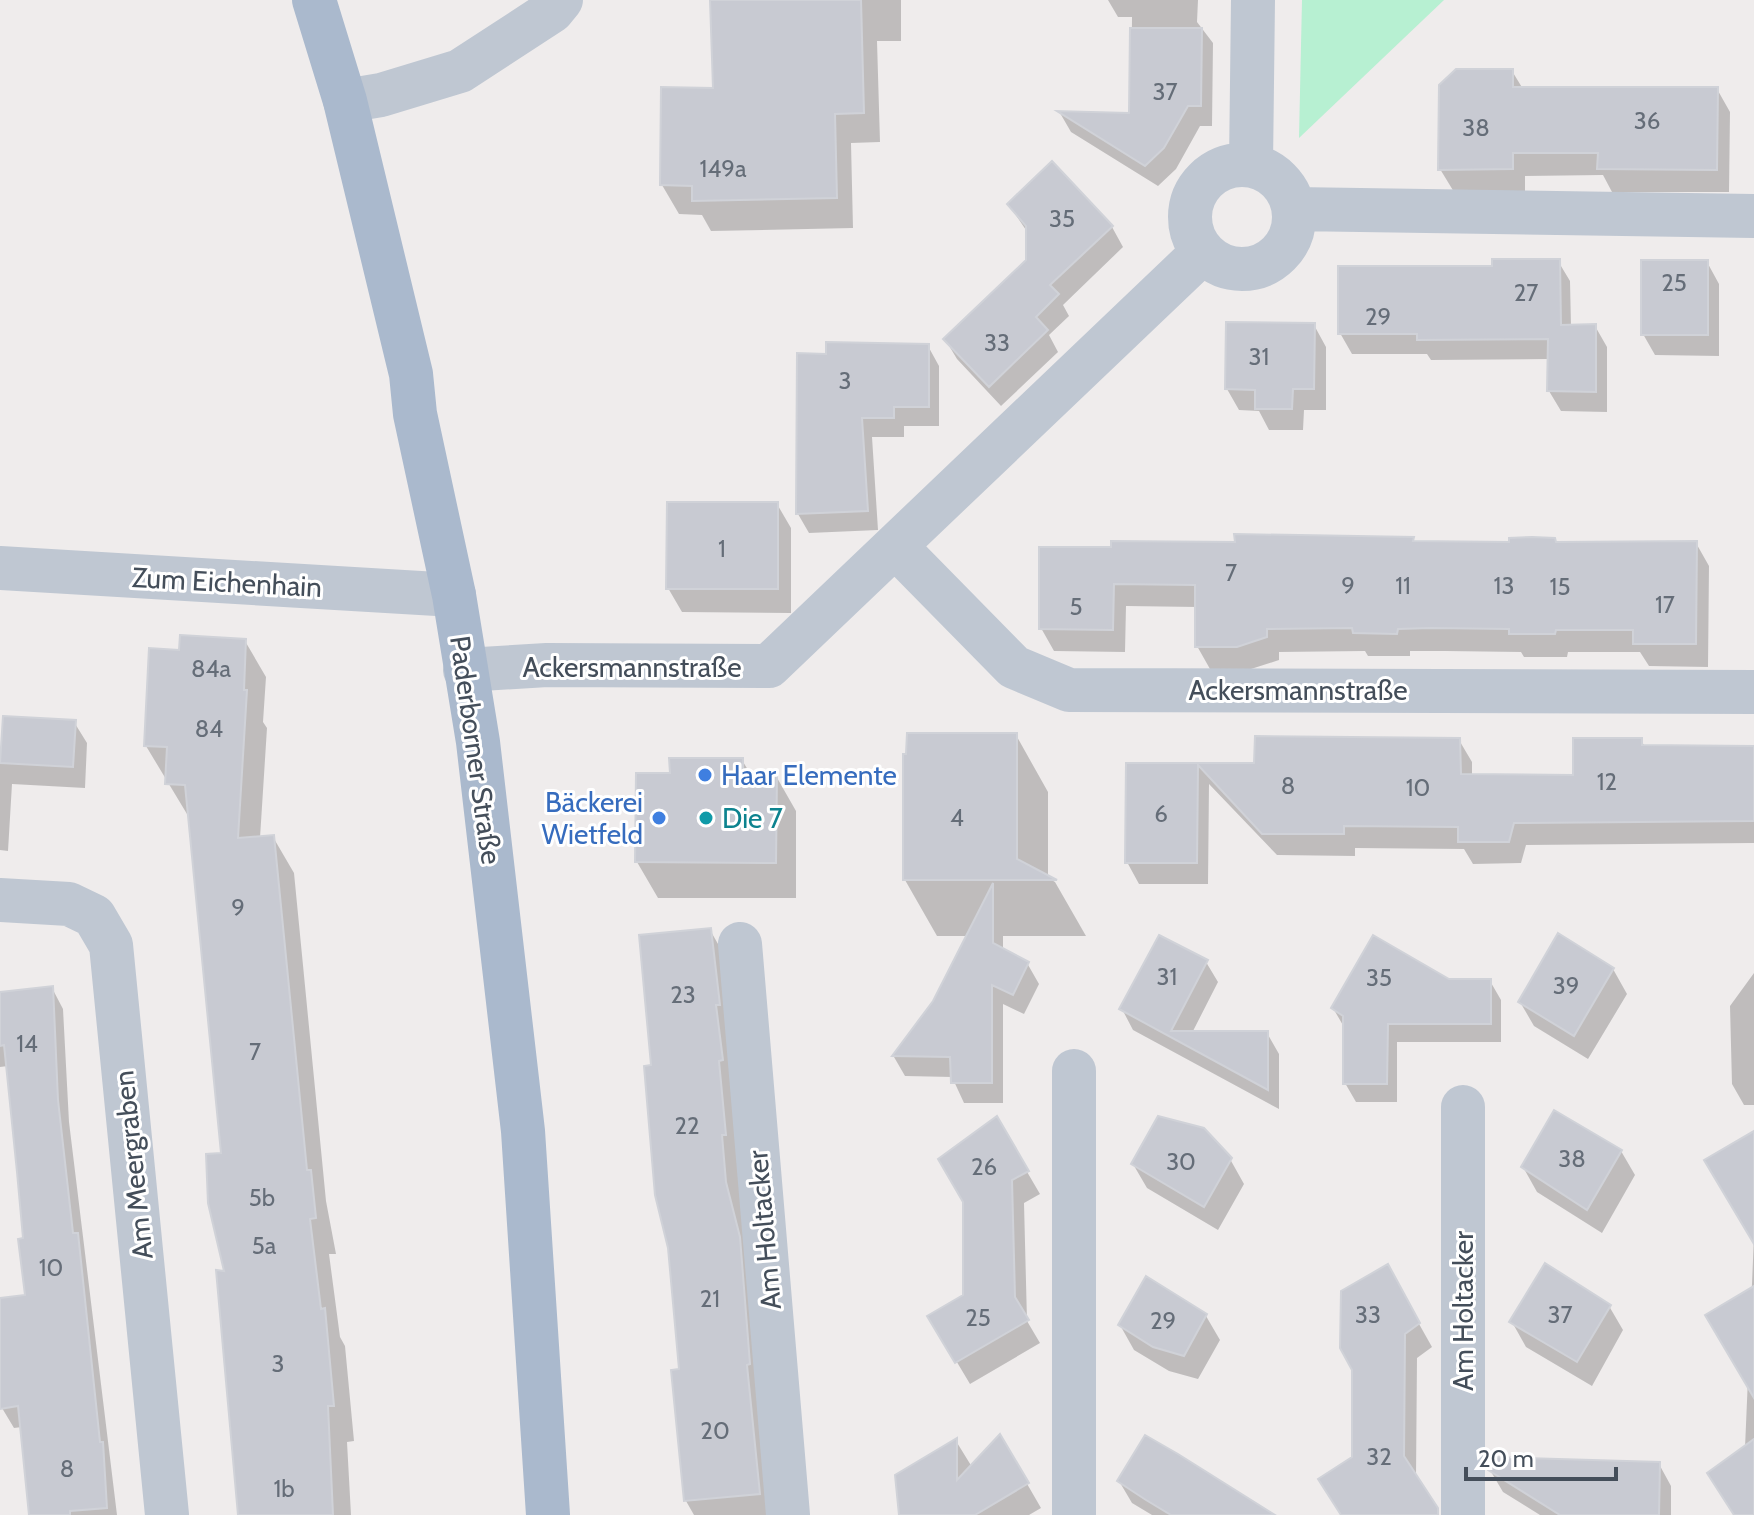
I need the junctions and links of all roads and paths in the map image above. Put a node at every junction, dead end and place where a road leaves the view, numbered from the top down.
1 (314, 0) edge
2 (561, 0) edge
3 (1253, 0) edge
4 (345, 101) junction
5 (1251, 165) junction
6 (1294, 209) junction
7 (1754, 216) edge
8 (1203, 252) junction
9 (896, 547) junction
10 (0, 568) edge
11 (454, 595) junction
12 (465, 670) junction
13 (1754, 692) edge
14 (0, 900) edge
15 (740, 944) dead end
16 (1074, 1071) dead end
17 (1463, 1107) dead end
18 (167, 1515) edge
19 (548, 1515) edge
20 (788, 1515) edge
21 (1074, 1515) edge
22 (1463, 1515) edge

1 - 4 main road, Paderborner Straße
2 - 4 street
3 - 5 street
4 - 11 main road, Paderborner Straße
5 - 6 street
5 - 8 street
6 - 7 street
6 - 8 street
8 - 9 street, Ackersmannstraße
9 - 12 street, Ackersmannstraße
9 - 13 street, Ackersmannstraße
10 - 11 street, Zum Eichenhain
11 - 12 main road, Paderborner Straße
12 - 19 main road, Paderborner Straße
14 - 18 street, Am Meergraben
15 - 20 street, Am Holtacker
16 - 21 street
17 - 22 street, Am Holtacker

